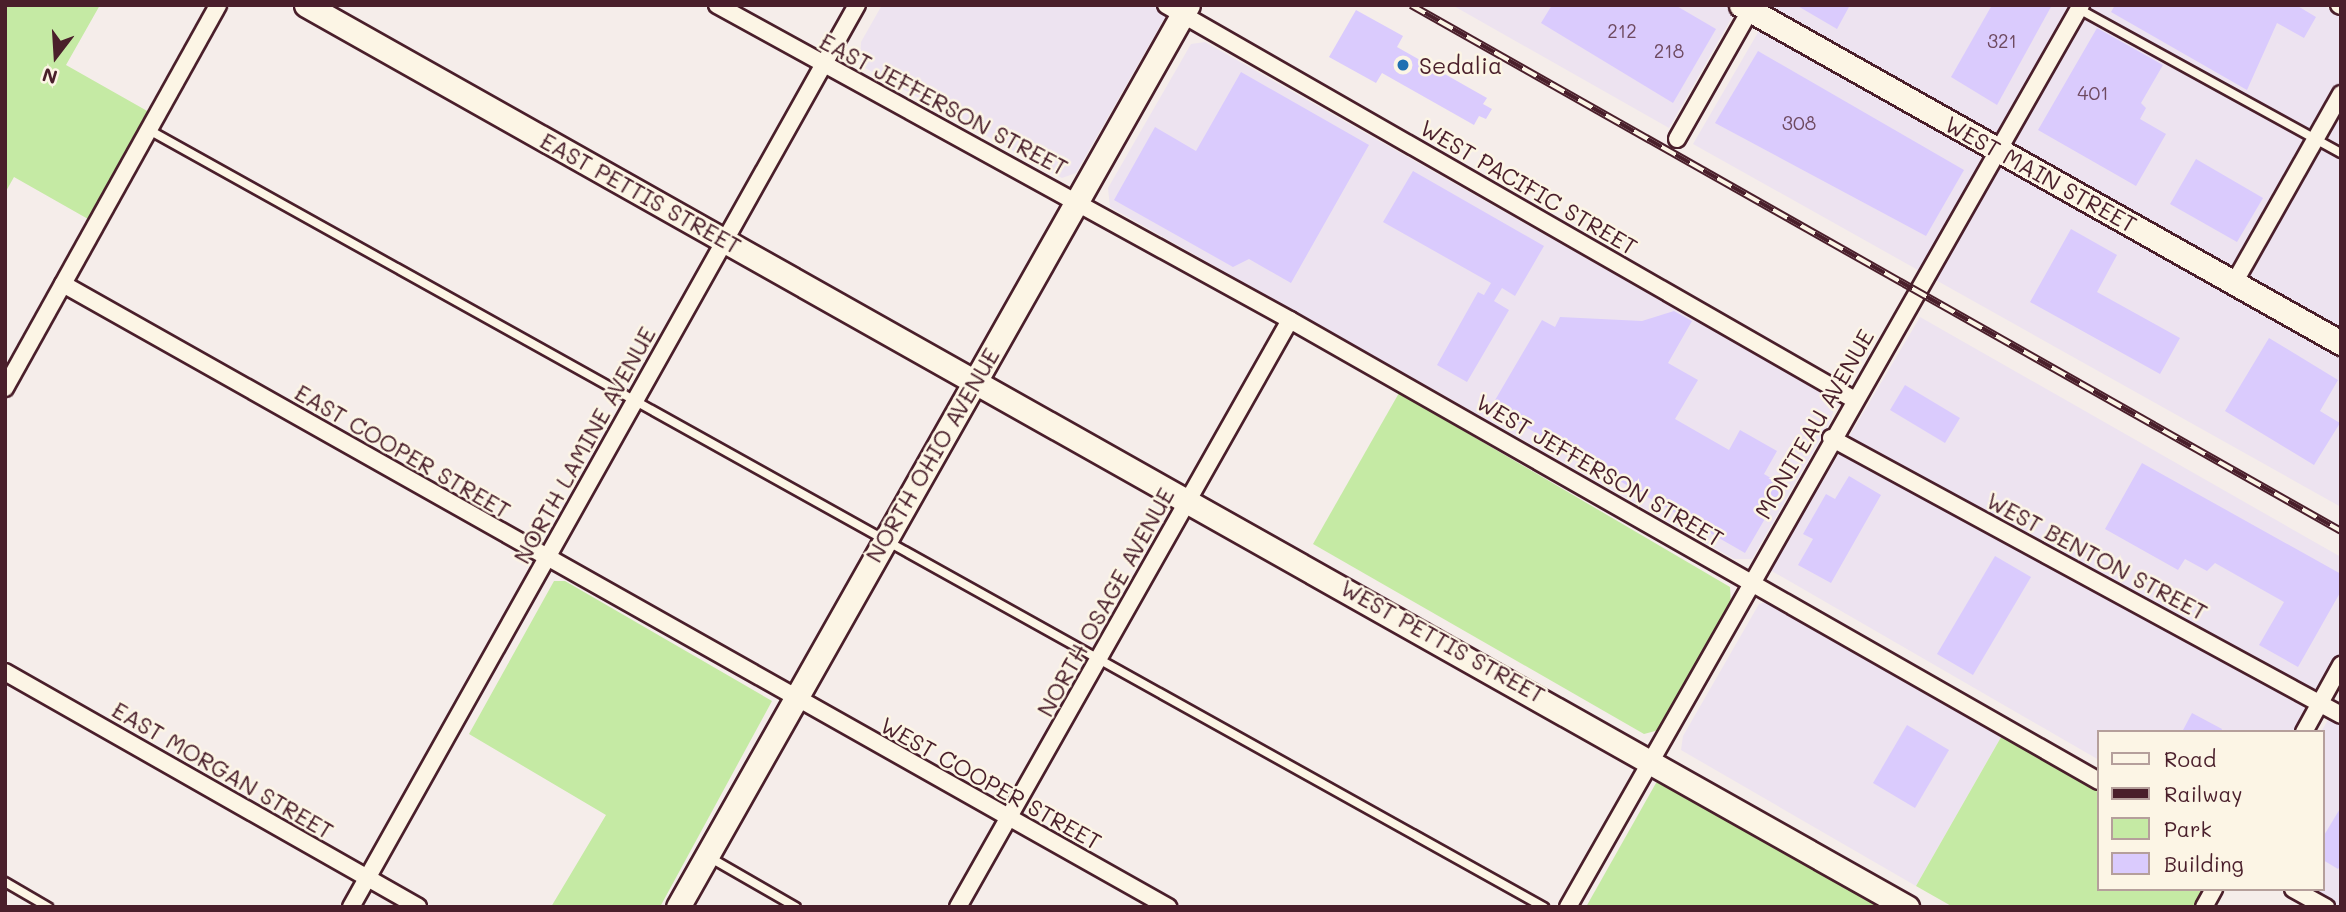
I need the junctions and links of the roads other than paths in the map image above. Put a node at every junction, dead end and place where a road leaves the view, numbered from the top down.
1 (218, 5) edge
2 (306, 5) edge
3 (717, 5) edge
4 (857, 5) edge
5 (2077, 6) edge
6 (1748, 7) edge
7 (1179, 8) edge
8 (821, 64) junction
9 (2341, 93) edge
10 (149, 130) junction
11 (1677, 139) dead end
12 (2315, 139) junction
13 (1999, 150) junction
14 (2341, 153) edge
15 (1077, 202) junction
16 (726, 241) junction
17 (2234, 283) junction
18 (63, 284) junction
19 (1290, 320) junction
20 (2341, 343) edge
21 (976, 381) junction
22 (5, 388) edge
23 (1853, 399) junction
24 (635, 400) junction
25 (1830, 438) junction
26 (1189, 499) junction
27 (882, 540) junction
28 (546, 559) junction
29 (1749, 581) junction
30 (1098, 660) junction
31 (2341, 665) edge
32 (5, 672) edge
33 (793, 700) junction
34 (2320, 703) junction
35 (2341, 715) edge
36 (2305, 730) edge
37 (1651, 759) junction
38 (2098, 780) edge
39 (1008, 819) junction
40 (706, 856) junction
41 (368, 878) junction
42 (5, 882) edge
43 (2213, 891) edge
44 (2297, 891) edge
45 (48, 907) edge
46 (351, 907) edge
47 (418, 907) edge
48 (678, 907) edge
49 (796, 907) edge
50 (958, 907) edge
51 (1168, 907) edge
52 (1544, 907) edge
53 (1567, 907) edge
54 (1907, 907) edge
55 (2204, 907) edge
56 (2326, 907) edge

1 - 10 street
2 - 16 street, EAST PETTIS STREET
3 - 8 street, EAST JEFFERSON STREET
4 - 8 street, NORTH LAMINE AVENUE
5 - 12 lane
5 - 13 street, MONITEAU AVENUE
6 - 11 street
6 - 13 street, WEST MAIN STREET
7 - 15 street, NORTH OHIO AVENUE
7 - 23 street, WEST PACIFIC STREET
8 - 15 street, EAST JEFFERSON STREET
8 - 16 street, NORTH LAMINE AVENUE
9 - 12 street
10 - 18 street
10 - 24 lane
12 - 14 lane
12 - 17 street
13 - 17 street, WEST MAIN STREET
13 - 23 street, MONITEAU AVENUE
15 - 19 street, WEST JEFFERSON STREET
15 - 21 street, NORTH OHIO AVENUE
16 - 21 street, EAST PETTIS STREET
16 - 24 street, NORTH LAMINE AVENUE
17 - 20 street, WEST MAIN STREET
18 - 22 street
18 - 28 street, EAST COOPER STREET
19 - 26 street, NORTH OSAGE AVENUE
19 - 29 street, WEST JEFFERSON STREET
21 - 26 street, WEST PETTIS STREET
21 - 27 street, NORTH OHIO AVENUE
23 - 25 street, MONITEAU AVENUE
24 - 27 lane
24 - 28 street, NORTH LAMINE AVENUE
25 - 29 street, MONITEAU AVENUE
25 - 34 street, WEST BENTON STREET
26 - 30 street, NORTH OSAGE AVENUE
26 - 37 street, WEST PETTIS STREET
27 - 30 lane
27 - 33 street, NORTH OHIO AVENUE
28 - 33 street, EAST COOPER STREET
28 - 41 street, NORTH LAMINE AVENUE
29 - 37 street, MONITEAU AVENUE
29 - 38 street, WEST JEFFERSON STREET
30 - 39 street, NORTH OSAGE AVENUE
30 - 52 lane
31 - 34 street
32 - 41 street, EAST MORGAN STREET
33 - 39 street, WEST COOPER STREET
33 - 40 street, NORTH OHIO AVENUE
34 - 35 street, WEST BENTON STREET
34 - 36 street
37 - 53 street, MONITEAU AVENUE
37 - 54 street, WEST PETTIS STREET
39 - 50 street, NORTH OSAGE AVENUE
39 - 51 street, WEST COOPER STREET
40 - 48 street, NORTH OHIO AVENUE
40 - 49 lane
41 - 46 street, NORTH LAMINE AVENUE
41 - 47 street, EAST MORGAN STREET
42 - 45 lane
43 - 55 street
44 - 56 street

